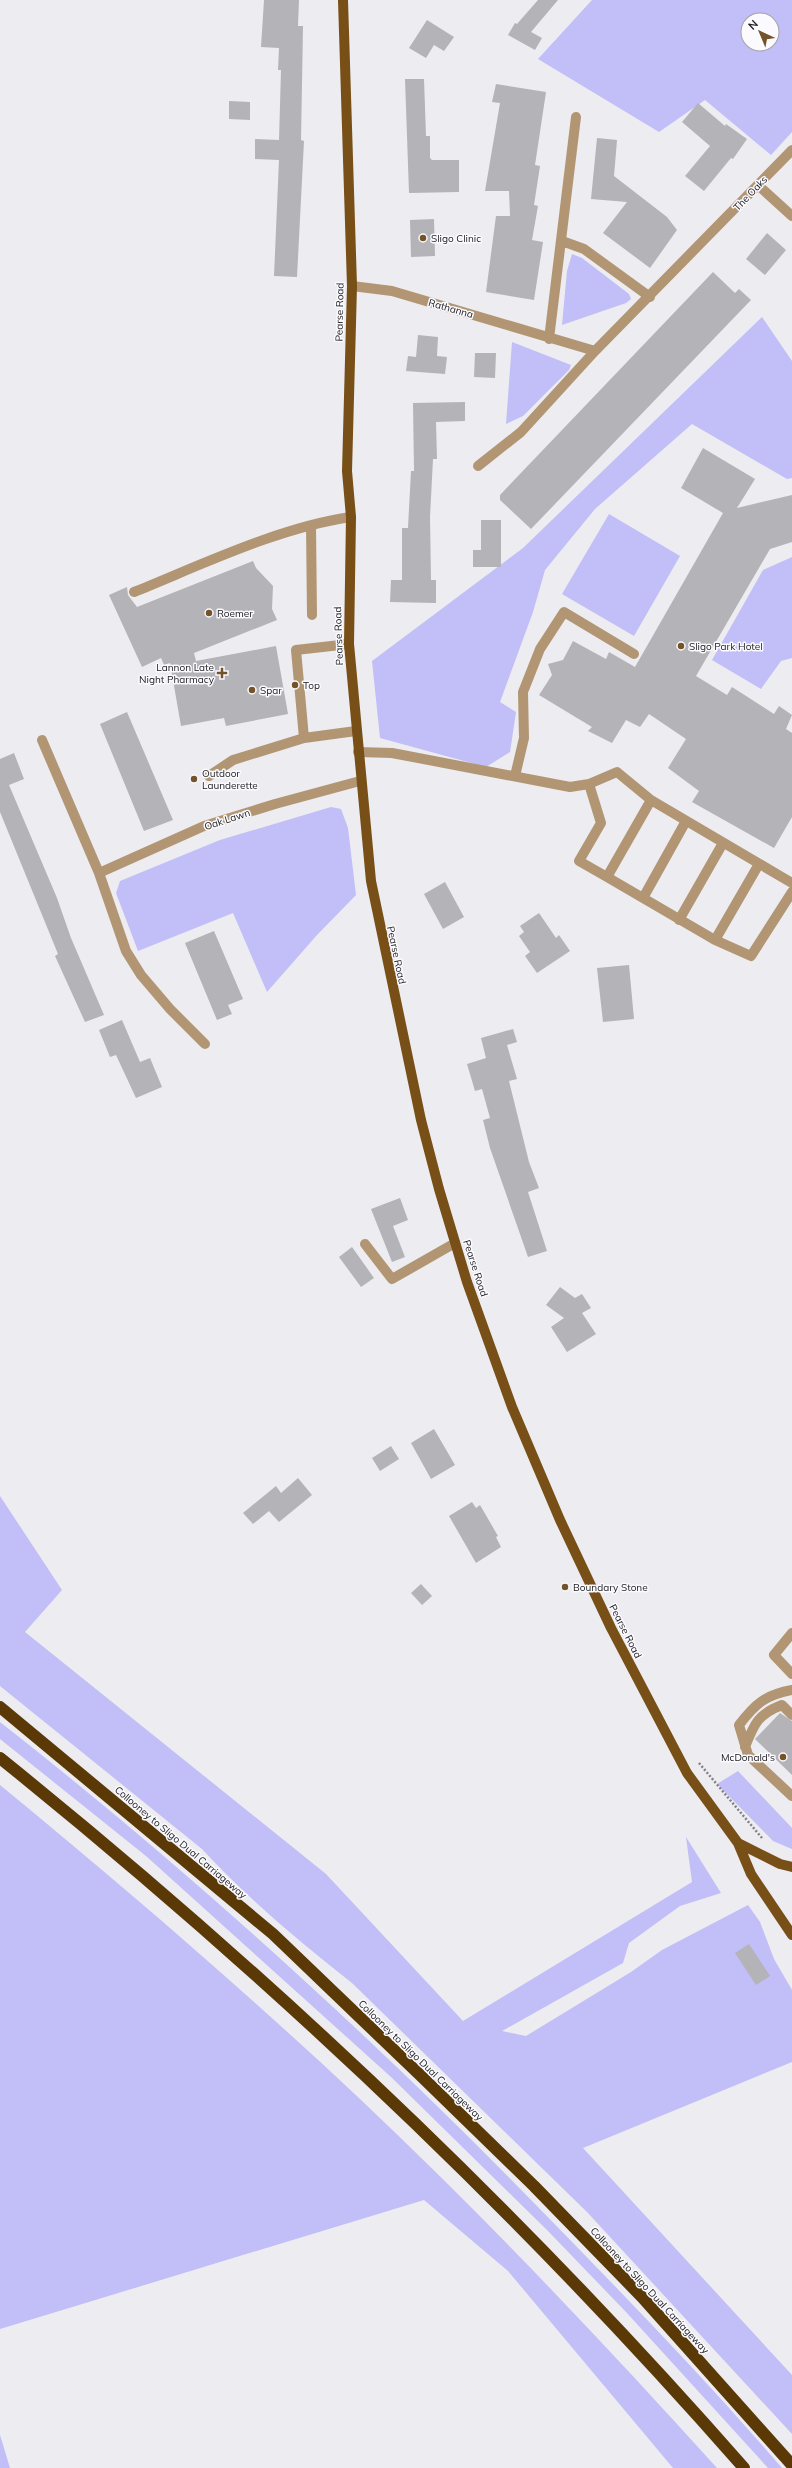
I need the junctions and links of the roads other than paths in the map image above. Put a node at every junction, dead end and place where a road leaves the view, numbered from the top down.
1 (343, 0) edge
2 (576, 117) dead end
3 (792, 150) edge
4 (758, 185) junction
5 (792, 216) edge
6 (562, 241) junction
7 (352, 286) junction
8 (650, 297) junction
9 (549, 339) junction
10 (595, 352) junction
11 (478, 466) dead end
12 (351, 517) junction
13 (311, 526) junction
14 (134, 592) dead end
15 (312, 615) dead end
16 (349, 644) junction
17 (634, 654) dead end
18 (356, 731) junction
19 (304, 738) junction
20 (42, 740) dead end
21 (358, 752) junction
22 (209, 776) dead end
23 (515, 776) junction
24 (360, 781) junction
25 (590, 784) junction
26 (651, 800) junction
27 (686, 821) junction
28 (723, 843) junction
29 (759, 864) junction
30 (99, 873) junction
31 (607, 877) junction
32 (792, 883) edge
33 (792, 892) edge
34 (643, 898) junction
35 (679, 920) junction
36 (715, 940) junction
37 (204, 1044) dead end
38 (455, 1243) junction
39 (365, 1244) dead end
40 (792, 1633) edge
41 (792, 1674) edge
42 (792, 1690) edge
43 (0, 1707) edge
44 (792, 1715) edge
45 (744, 1747) junction
46 (0, 1758) edge
47 (792, 1796) edge
48 (738, 1843) junction
49 (792, 1866) edge
50 (792, 1935) edge
51 (792, 2465) edge
52 (744, 2468) edge

1 - 7 main road, Pearse Road
2 - 6 street
3 - 4 street, The Oaks
4 - 5 street
4 - 8 street, The Oaks
6 - 8 street
6 - 9 street
7 - 9 street, Rathanna
7 - 12 main road, Pearse Road
8 - 10 street
9 - 10 street, Rathanna
10 - 11 street
12 - 13 street
12 - 16 main road, Pearse Road
13 - 14 street
13 - 15 street
16 - 18 main road, Pearse Road
16 - 19 street
17 - 23 street
18 - 19 street
18 - 21 main road, Pearse Road
19 - 22 street
20 - 30 street
21 - 23 street
21 - 24 main road, Pearse Road
23 - 25 street
24 - 30 street, Oak Lawn
24 - 38 main road, Pearse Road
25 - 26 street
25 - 31 street
26 - 27 street
26 - 31 street
27 - 28 street
27 - 34 street
28 - 29 street
28 - 35 street
29 - 32 street
29 - 36 street
30 - 37 street
31 - 34 street
33 - 36 street
34 - 35 street
35 - 36 street
38 - 39 street
38 - 48 main road, Pearse Road
40 - 41 street
42 - 45 street
43 - 51 highway, Collooney to Sligo Dual Carriageway
44 - 45 street
45 - 47 street
46 - 52 highway
48 - 49 main road, Pearse Road
48 - 50 main road, Pearse Road

